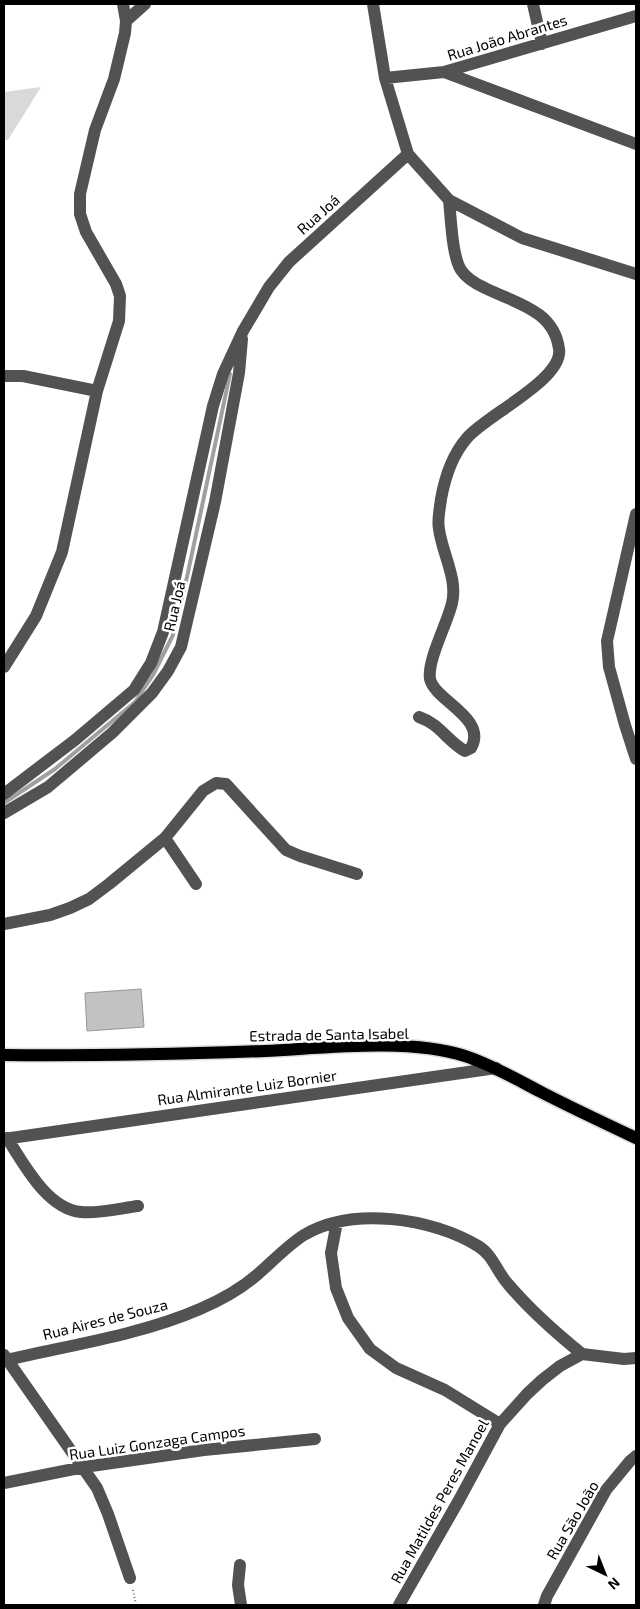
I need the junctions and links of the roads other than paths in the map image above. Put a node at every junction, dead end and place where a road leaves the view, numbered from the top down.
1 (123, 4) edge
2 (145, 4) edge
3 (373, 4) edge
4 (533, 4) edge
5 (636, 16) edge
6 (126, 21) junction
7 (542, 44) junction
8 (444, 72) junction
9 (385, 78) junction
10 (636, 144) edge
11 (408, 154) junction
12 (448, 200) junction
13 (636, 274) edge
14 (243, 331) junction
15 (4, 376) edge
16 (97, 391) junction
17 (636, 514) edge
18 (4, 668) edge
19 (419, 718) dead end
20 (636, 758) edge
21 (4, 794) edge
22 (4, 813) edge
23 (165, 838) junction
24 (357, 874) dead end
25 (196, 884) dead end
26 (4, 924) edge
27 (4, 1055) edge
28 (496, 1068) junction
29 (636, 1138) edge
30 (5, 1139) edge
31 (138, 1206) dead end
32 (337, 1222) junction
33 (582, 1354) junction
34 (5, 1357) edge
35 (636, 1358) edge
36 (500, 1424) junction
37 (315, 1439) dead end
38 (636, 1456) edge
39 (84, 1467) junction
40 (4, 1483) edge
41 (240, 1565) dead end
42 (130, 1578) road end
43 (241, 1605) edge
44 (399, 1605) edge
45 (544, 1605) edge

1 - 6 street
2 - 6 street
3 - 9 street
4 - 7 street
5 - 7 street, Rua João Abrantes
6 - 16 street
7 - 8 street, Rua João Abrantes
8 - 9 street, Rua João Abrantes
8 - 10 street
9 - 11 street
11 - 12 street
11 - 14 street, Rua Joá
12 - 13 street
12 - 19 street
14 - 21 street, Rua Joá
14 - 22 street, Rua Joá
15 - 16 street
16 - 18 street
17 - 20 street
23 - 24 street
23 - 25 street
23 - 26 street
27 - 28 main road, Estrada de Santa Isabel
28 - 29 main road, Estrada de Santa Isabel
28 - 30 street, Rua Almirante Luiz Bornier
30 - 31 street
32 - 33 street, Rua Aires de Souza
32 - 34 street, Rua Aires de Souza
32 - 36 street
33 - 35 street
33 - 36 street, Rua Matildes Peres Manoel
34 - 39 street
36 - 44 street, Rua Matildes Peres Manoel
37 - 39 street, Rua Luiz Gonzaga Campos
38 - 45 street, Rua São João
39 - 40 street, Rua Luiz Gonzaga Campos
39 - 42 street
41 - 43 street

